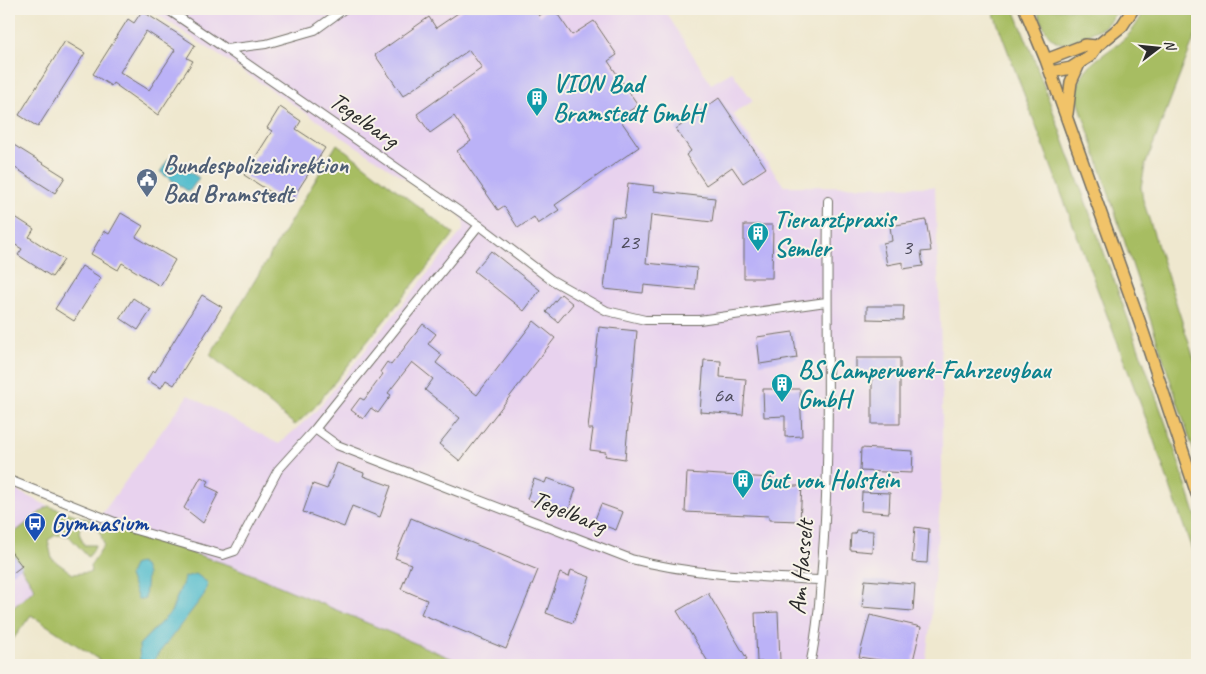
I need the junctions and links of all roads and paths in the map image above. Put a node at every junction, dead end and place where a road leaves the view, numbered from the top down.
1 (167, 9) edge
2 (344, 9) edge
3 (1026, 9) edge
4 (1133, 9) edge
5 (1097, 46) junction
6 (226, 49) junction
7 (1046, 60) junction
8 (1079, 64) junction
9 (1050, 72) junction
10 (1067, 118) junction
11 (828, 201) dead end
12 (479, 225) junction
13 (826, 302) junction
14 (315, 429) junction
15 (9, 480) edge
16 (1197, 494) edge
17 (821, 580) junction
18 (810, 665) edge

1 - 6 street, Tegelbarg
2 - 6 street
3 - 7 main road
4 - 5 main road
5 - 7 main road
5 - 8 main road
6 - 12 street, Tegelbarg
7 - 9 main road
8 - 9 main road
8 - 10 main road
9 - 10 main road
10 - 16 main road
11 - 13 street, Am Hasselt
12 - 13 street, Tegelbarg
12 - 14 street
13 - 17 street, Am Hasselt
14 - 15 street
14 - 17 street, Tegelbarg
17 - 18 street, Am Hasselt

